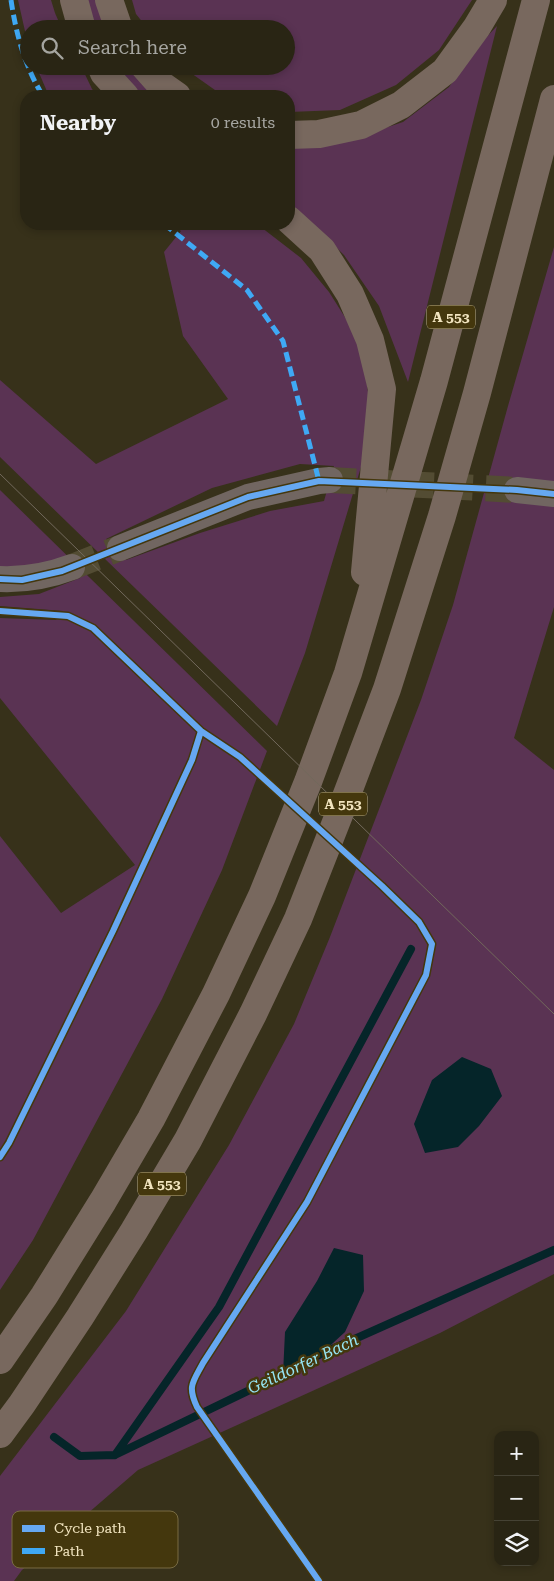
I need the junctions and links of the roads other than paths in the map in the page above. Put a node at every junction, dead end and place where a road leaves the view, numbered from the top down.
1 (74, 0) edge
2 (109, 0) edge
3 (492, 0) edge
4 (536, 0) edge
5 (80, 20) edge
6 (116, 20) edge
7 (106, 75) edge
8 (152, 75) edge
9 (120, 90) edge
10 (168, 90) edge
11 (554, 99) edge
12 (295, 135) edge
13 (295, 225) edge
14 (330, 480) tunnel mouth
15 (517, 490) tunnel mouth
16 (554, 494) edge
17 (120, 548) tunnel mouth
18 (72, 567) tunnel mouth
19 (0, 579) edge
20 (360, 632) junction
21 (0, 1360) edge
22 (0, 1434) edge

1 - 5 highway
2 - 6 highway
3 - 12 highway
4 - 20 highway, A 553
7 - 9 highway
8 - 10 highway
11 - 22 highway, A 553
13 - 20 highway
14 - 17 street
15 - 16 street
18 - 19 street
20 - 21 highway, A 553

